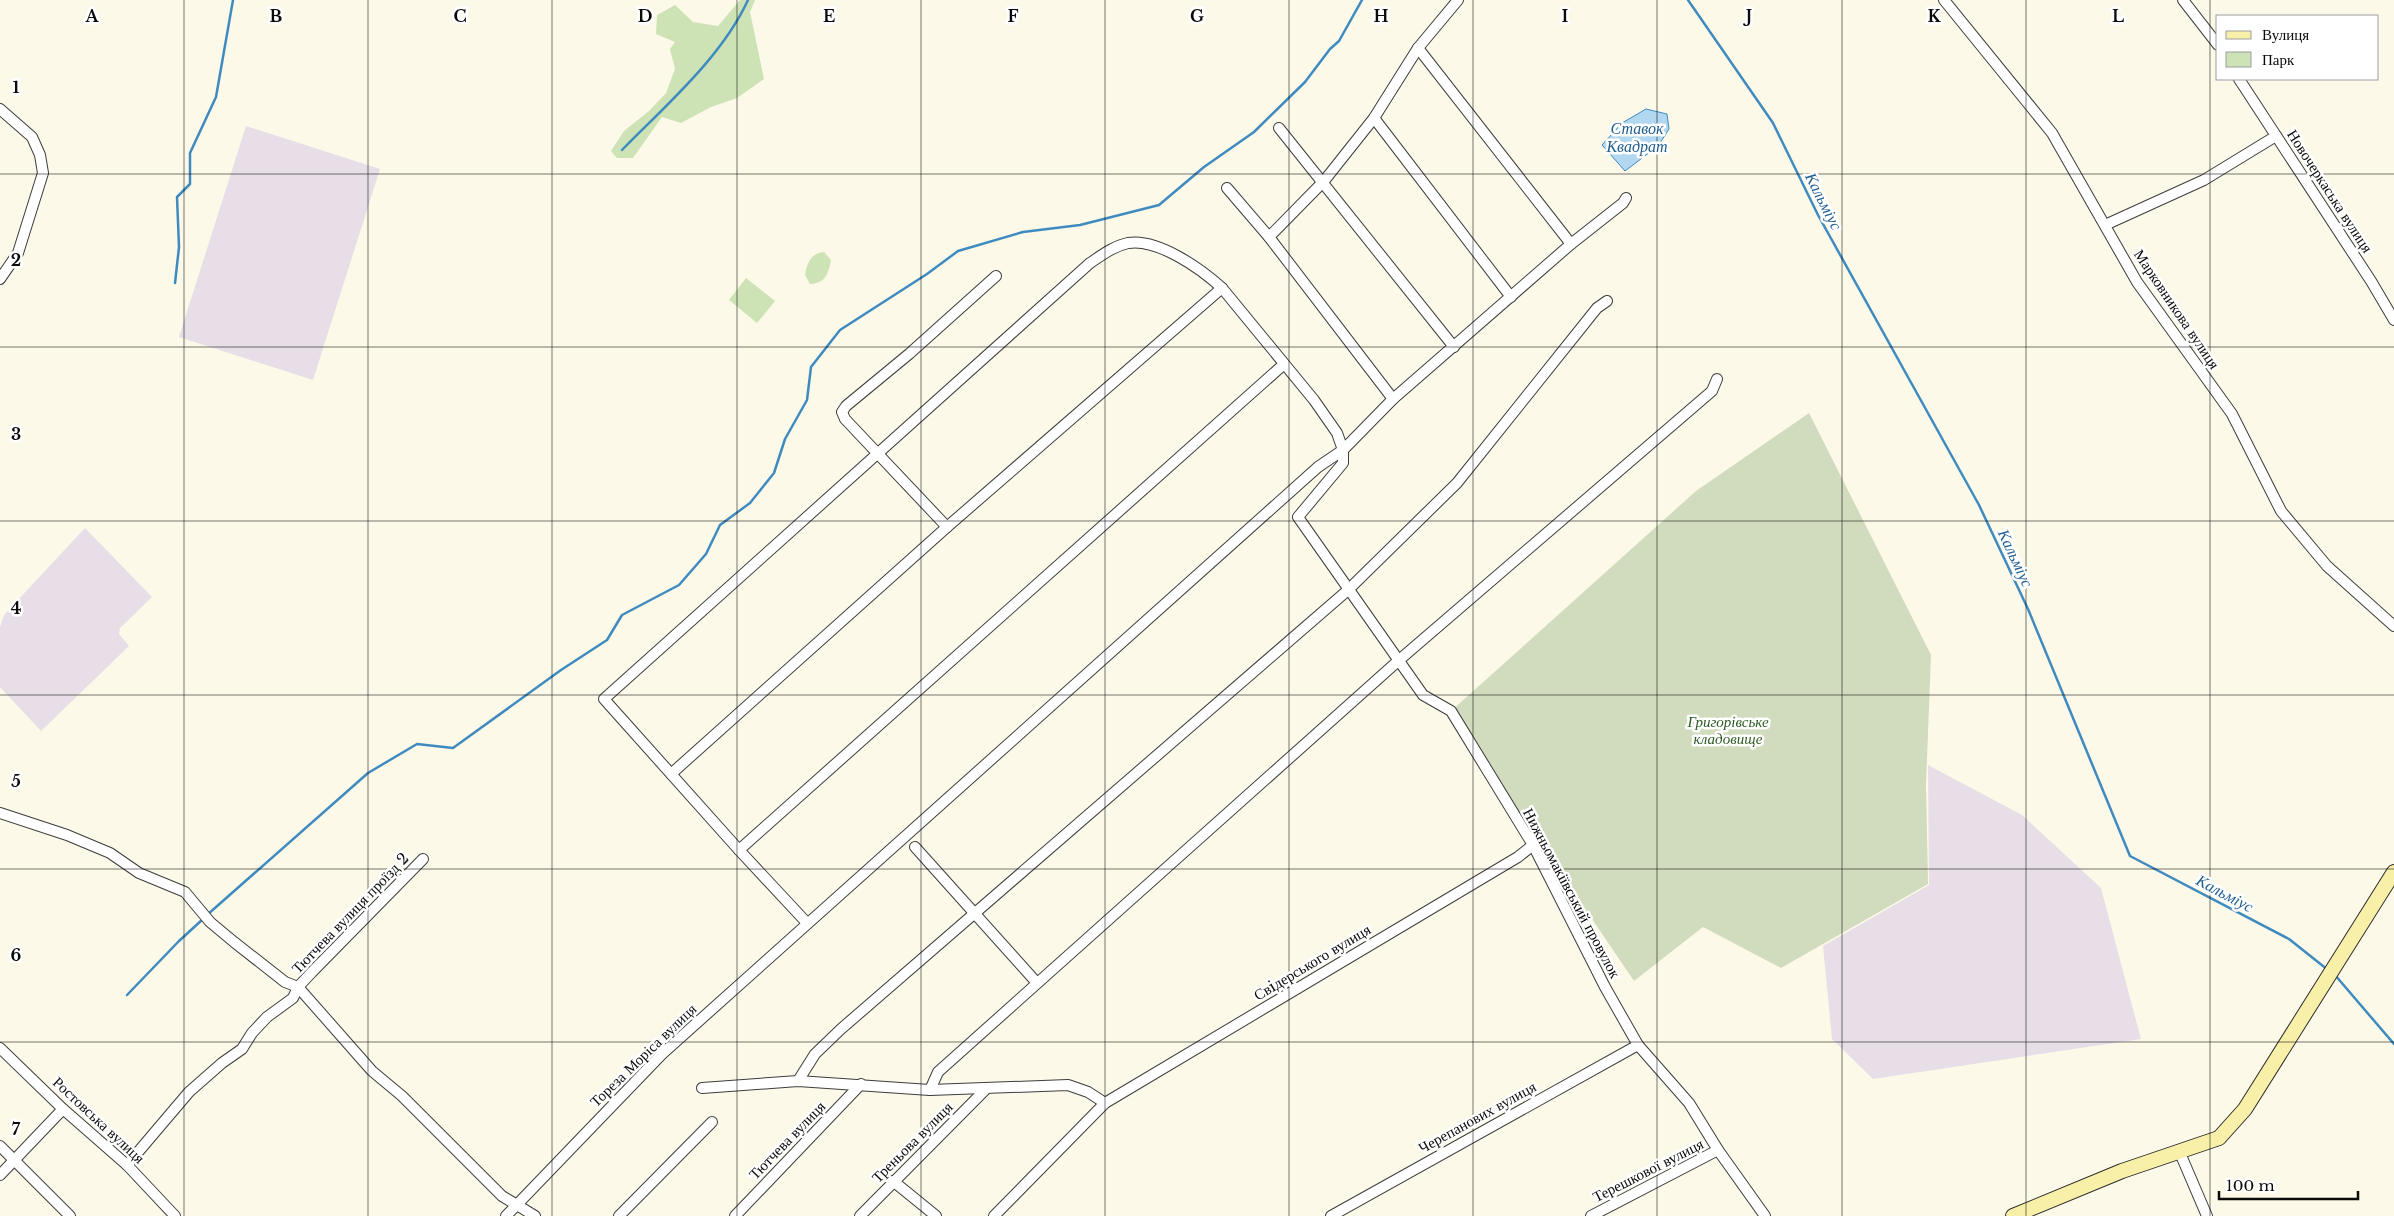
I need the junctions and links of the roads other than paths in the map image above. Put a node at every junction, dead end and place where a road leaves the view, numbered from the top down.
1 (1458, 0) edge
2 (1944, 0) edge
3 (2183, 0) edge
4 (2216, 42) edge
5 (1418, 48) junction
6 (2241, 80) edge
7 (0, 109) edge
8 (1374, 118) junction
9 (1279, 128) dead end
10 (2276, 136) junction
11 (1324, 181) junction
12 (1227, 188) dead end
13 (1626, 198) dead end
14 (2105, 225) junction
15 (1269, 237) junction
16 (1571, 244) junction
17 (996, 276) dead end
18 (0, 279) edge
19 (1222, 288) junction
20 (1511, 297) junction
21 (1607, 301) dead end
22 (2394, 320) edge
23 (1454, 346) junction
24 (1284, 365) junction
25 (1717, 379) dead end
26 (1393, 399) junction
27 (1343, 450) junction
28 (876, 454) junction
29 (947, 527) junction
30 (1348, 590) junction
31 (2394, 626) edge
32 (1398, 661) junction
33 (670, 774) junction
34 (0, 813) edge
35 (1533, 845) junction
36 (915, 847) dead end
37 (739, 850) junction
38 (424, 859) dead end
39 (2394, 872) edge
40 (974, 912) junction
41 (808, 923) junction
42 (1036, 983) junction
43 (298, 987) junction
44 (1638, 1045) junction
45 (0, 1048) edge
46 (798, 1081) junction
47 (860, 1084) junction
48 (702, 1088) dead end
49 (930, 1090) junction
50 (985, 1090) junction
51 (1105, 1103) junction
52 (63, 1109) junction
53 (712, 1122) dead end
54 (0, 1146) edge
55 (1718, 1150) junction
56 (2180, 1153) junction
57 (14, 1160) junction
58 (127, 1165) junction
59 (0, 1175) edge
60 (893, 1181) junction
61 (517, 1206) junction
62 (70, 1216) edge
63 (175, 1216) edge
64 (506, 1216) edge
65 (534, 1216) edge
66 (619, 1216) edge
67 (735, 1216) edge
68 (860, 1216) edge
69 (936, 1216) edge
70 (994, 1216) edge
71 (1331, 1216) edge
72 (1591, 1216) edge
73 (1765, 1216) edge
74 (2013, 1216) edge
75 (2207, 1216) edge

1 - 5 street
2 - 14 street, Марковникова вулиця
3 - 4 street
5 - 8 street
5 - 16 street
6 - 10 street, Новочеркаська вулиця
7 - 18 street
8 - 11 street
8 - 20 street
9 - 11 street
10 - 14 street
10 - 22 street, Новочеркаська вулиця
11 - 15 street
11 - 23 street
12 - 15 street
13 - 16 street
14 - 31 street, Марковникова вулиця
15 - 26 street
16 - 20 street
17 - 28 street
19 - 24 street
19 - 28 street
19 - 29 street
20 - 23 street
21 - 30 street
23 - 26 street
24 - 27 street
24 - 37 street
25 - 32 street
26 - 27 street
27 - 30 street, Нижньомакіївський провулок
27 - 41 street, Тореза Моріса вулиця
28 - 29 street
28 - 33 street
29 - 33 street
30 - 32 street, Нижньомакіївський провулок
30 - 40 street
32 - 35 street, Нижньомакіївський провулок
32 - 42 street
33 - 37 street
34 - 43 street
35 - 44 street, Нижньомакіївський провулок
35 - 51 street, Свiдерського вулиця
36 - 40 street
37 - 41 street
38 - 43 street, Тютчева вулиця проїзд 2
39 - 56 street
40 - 42 street
40 - 46 street
41 - 61 street, Тореза Моріса вулиця
42 - 49 street
43 - 58 street, Тютчева вулиця проїзд 2
43 - 61 street
44 - 55 street, Нижньомакіївський провулок
44 - 71 street, Черепанових вулиця
45 - 52 street, Ростовська вулиця
46 - 47 street
46 - 48 street
47 - 49 street
47 - 67 street, Тютчева вулиця
49 - 50 street
50 - 51 street
50 - 60 street, Треньова вулиця
51 - 70 street, Свiдерського вулиця
52 - 57 street
52 - 58 street, Ростовська вулиця
53 - 66 street
54 - 57 street
55 - 72 street, Терешкової вулиця
55 - 73 street, Нижньомакіївський провулок
56 - 74 street
56 - 75 street
57 - 59 street
57 - 62 street
58 - 63 street, Ростовська вулиця
60 - 68 street, Треньова вулиця
60 - 69 street
61 - 64 street, Тореза Моріса вулиця
61 - 65 street

